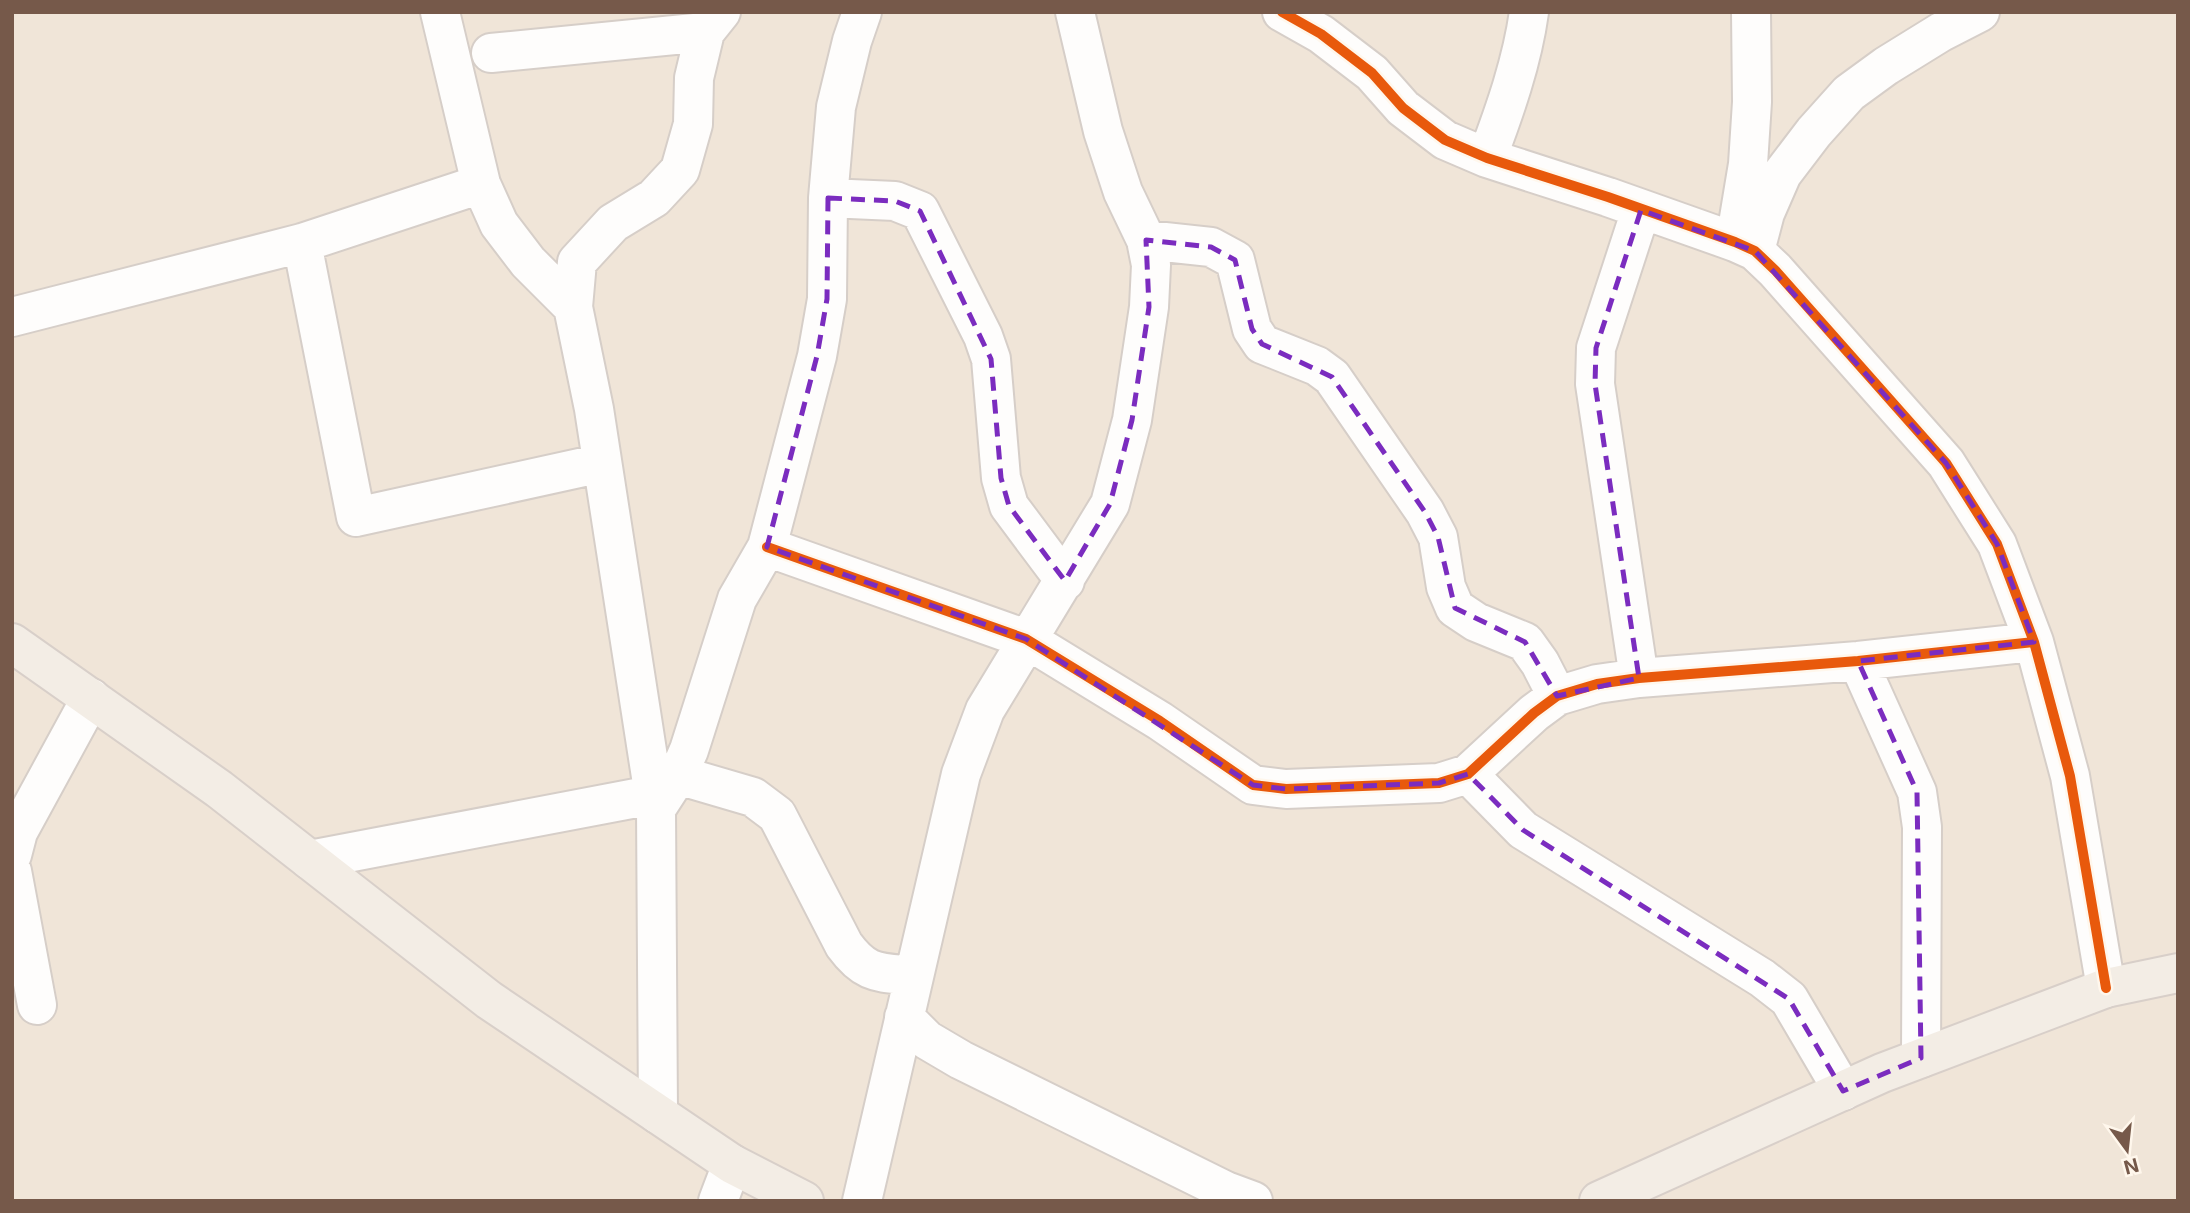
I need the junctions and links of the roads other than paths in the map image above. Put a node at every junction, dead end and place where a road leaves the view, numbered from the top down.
1 (440, 12) edge
2 (862, 12) edge
3 (1074, 12) edge
4 (1282, 12) edge
5 (1529, 12) edge
6 (1751, 12) edge
7 (1980, 12) edge
8 (713, 22) edge
9 (1936, 22) edge
10 (491, 53) dead end
11 (1487, 158) junction
12 (481, 184) junction
13 (828, 198) junction
14 (1641, 210) junction
15 (1146, 240) junction
16 (302, 243) junction
17 (1745, 247) junction
18 (573, 307) junction
19 (12, 317) edge
20 (602, 463) junction
21 (766, 547) junction
22 (1065, 581) junction
23 (1026, 639) junction
24 (2034, 642) junction
25 (12, 643) edge
26 (1858, 661) junction
27 (1639, 678) junction
28 (1557, 696) junction
29 (91, 698) junction
30 (1468, 774) junction
31 (662, 793) junction
32 (12, 855) edge
33 (310, 860) junction
34 (12, 871) edge
35 (2178, 973) edge
36 (914, 976) junction
37 (2106, 988) junction
38 (37, 1005) dead end
39 (904, 1017) junction
40 (1921, 1058) junction
41 (1843, 1091) junction
42 (657, 1114) junction
43 (732, 1164) junction
44 (1610, 1198) edge
45 (718, 1201) edge
46 (804, 1201) edge
47 (862, 1201) edge
48 (1253, 1201) edge

1 - 12 street
2 - 13 street
3 - 15 street
4 - 11 street
5 - 11 street
6 - 17 street
7 - 9 street
8 - 10 street
8 - 18 street
9 - 17 street
11 - 14 street
12 - 16 street
12 - 18 street
13 - 21 street
13 - 22 street
14 - 17 street
14 - 27 street
15 - 22 street
15 - 28 street
16 - 19 street
16 - 20 street
17 - 24 street
18 - 20 street
20 - 31 street
21 - 23 street
21 - 31 street
22 - 23 street
23 - 30 street
23 - 36 street
24 - 26 street
24 - 37 street
25 - 29 main road
26 - 27 street
26 - 40 street
27 - 28 street
28 - 30 street
29 - 32 street
29 - 33 main road
30 - 41 street
31 - 33 street
31 - 36 street
31 - 42 street
33 - 42 main road
34 - 38 street
35 - 37 main road
36 - 39 street
37 - 40 main road
39 - 47 street
39 - 48 street
40 - 41 main road
41 - 44 main road
42 - 43 main road
43 - 45 street
43 - 46 main road

